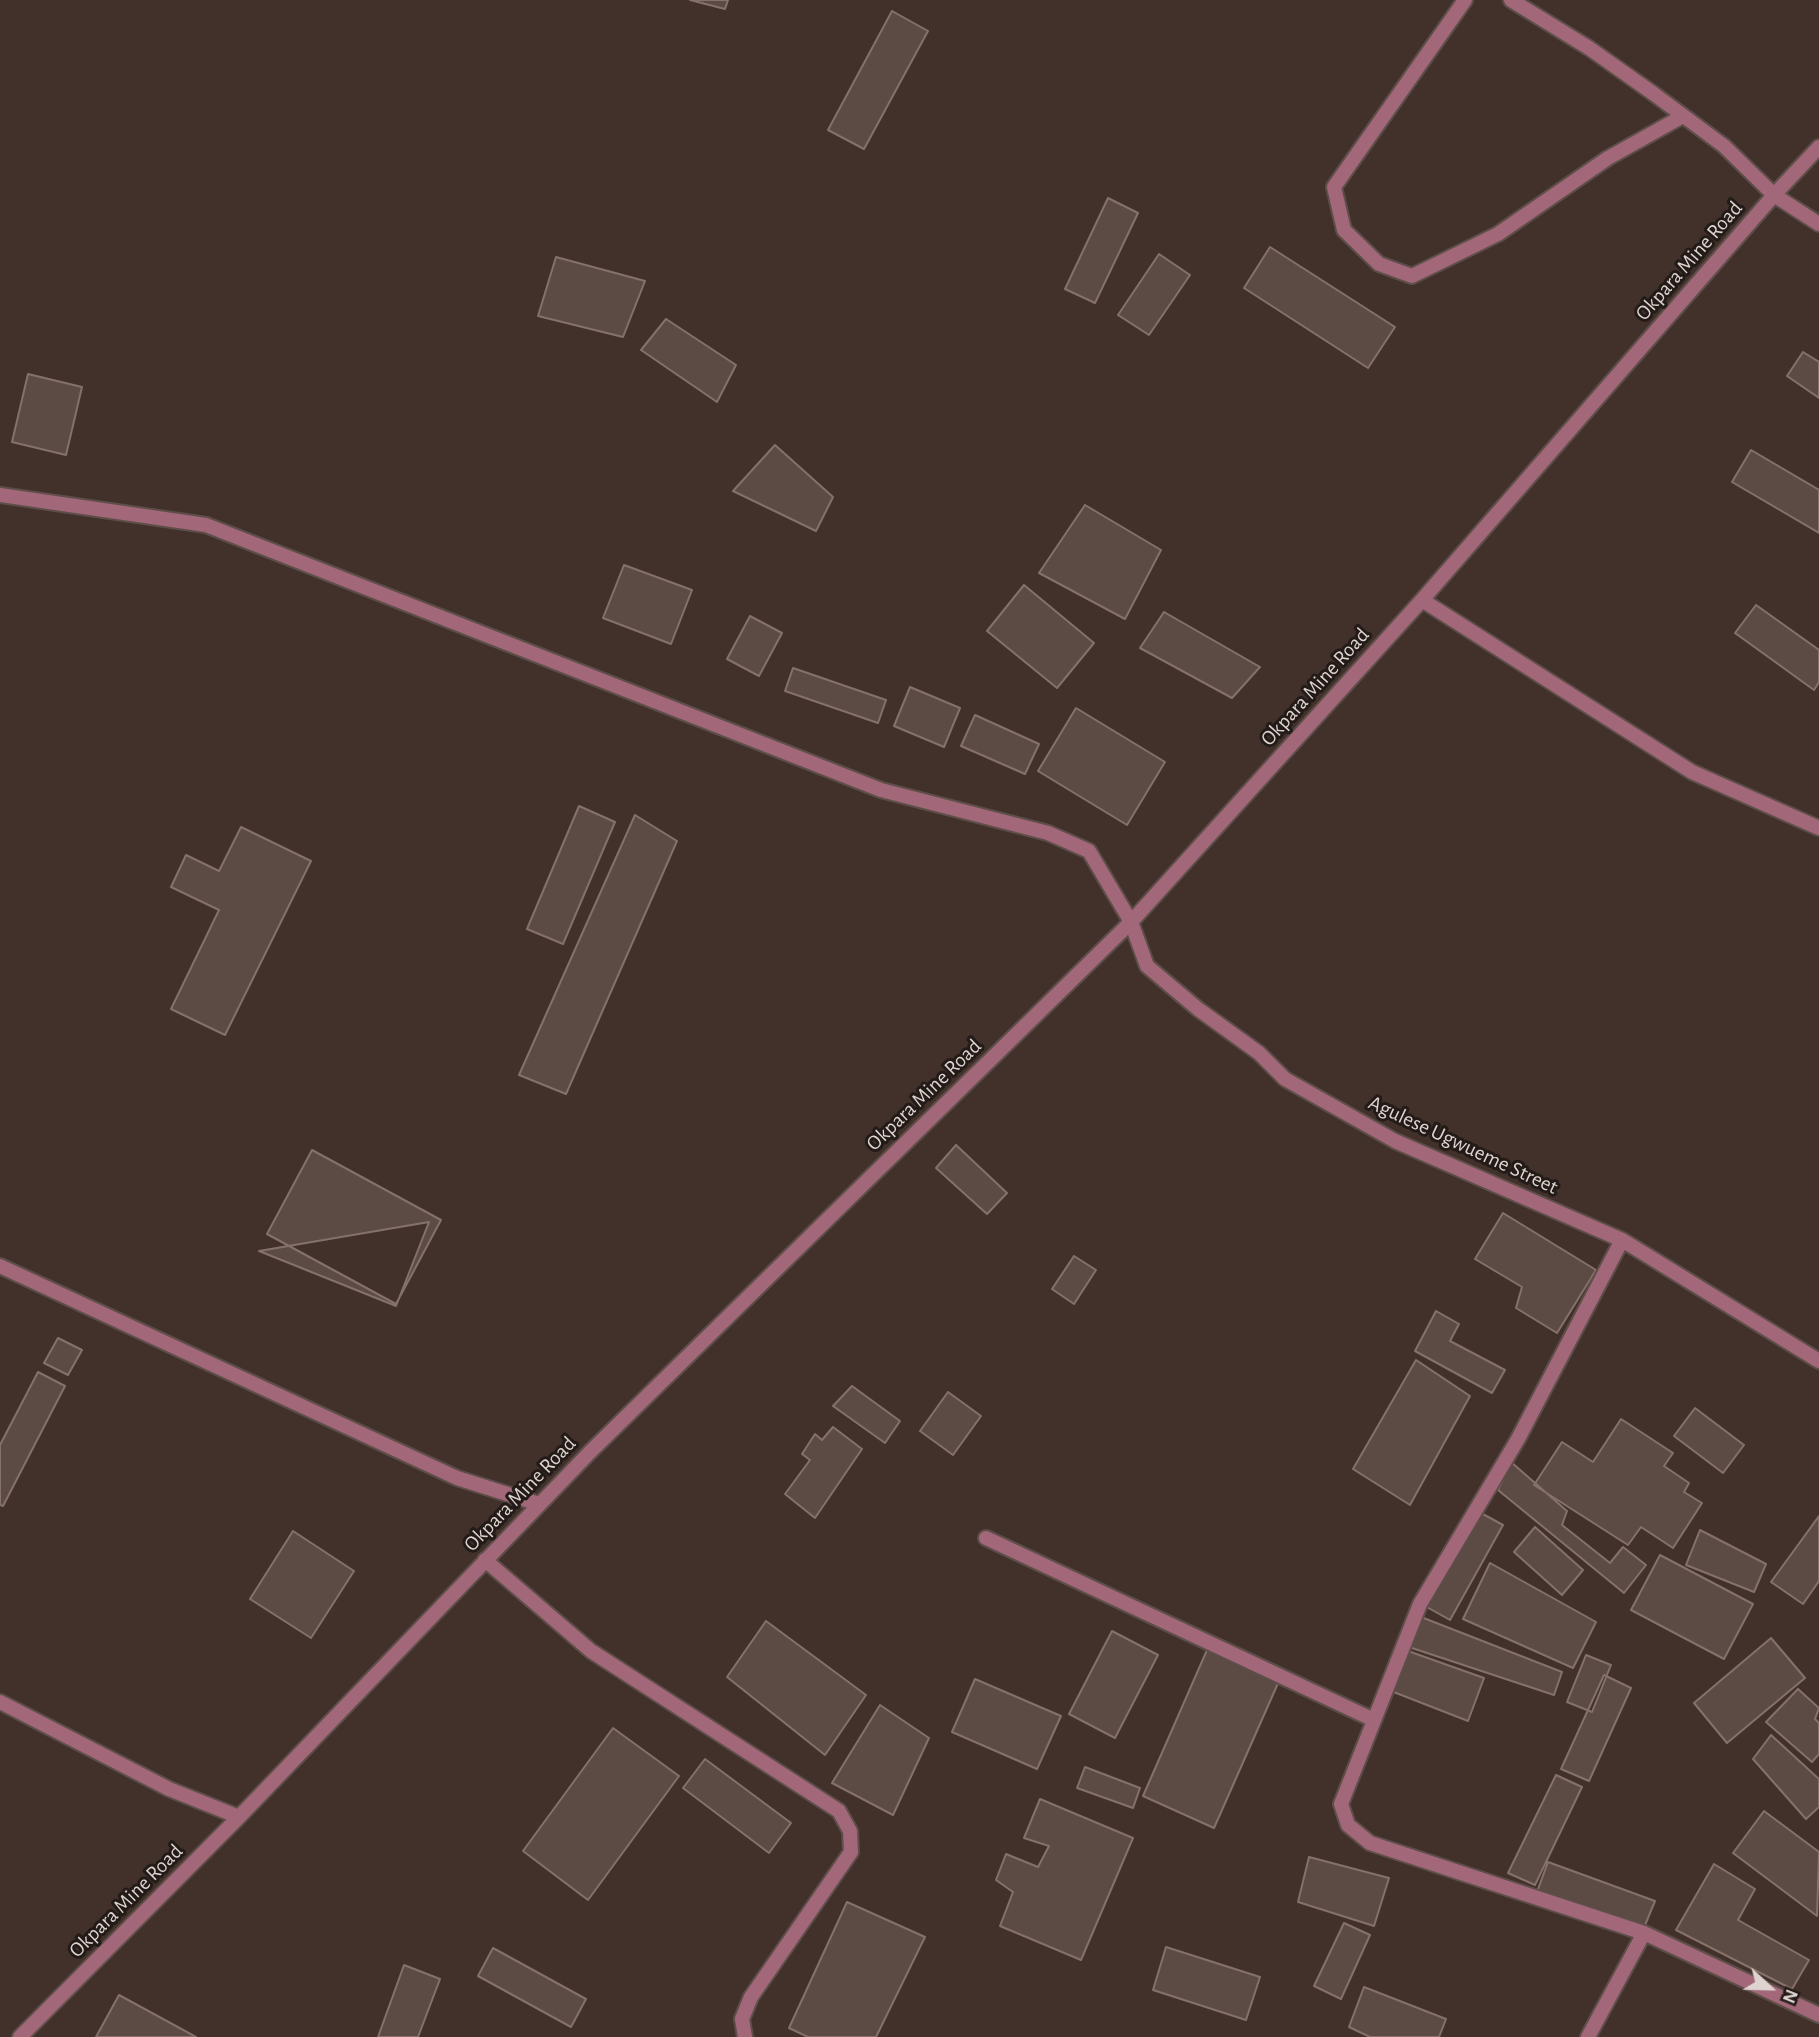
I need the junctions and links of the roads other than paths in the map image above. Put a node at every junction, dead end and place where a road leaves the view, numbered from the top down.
1 (1465, 0) edge
2 (1511, 0) edge
3 (1684, 116) junction
4 (1819, 147) edge
5 (1774, 195) junction
6 (1819, 224) edge
7 (0, 495) edge
8 (1422, 600) junction
9 (1819, 828) edge
10 (1131, 922) junction
11 (1622, 1240) junction
12 (0, 1266) edge
13 (1819, 1361) edge
14 (539, 1504) junction
15 (986, 1538) dead end
16 (485, 1560) junction
17 (0, 1702) edge
18 (1374, 1720) junction
19 (239, 1817) junction
20 (1644, 1933) junction
21 (1819, 2015) edge
22 (20, 2037) edge
23 (745, 2037) edge
24 (1588, 2037) edge

1 - 3 street
2 - 3 street
3 - 5 street
4 - 5 street, Okpara Mine Road
5 - 6 street
5 - 8 street, Okpara Mine Road
7 - 10 street, Agulese Ugwueme Street
8 - 9 street
8 - 10 street, Okpara Mine Road
10 - 11 street, Agulese Ugwueme Street
10 - 14 street, Okpara Mine Road
11 - 13 street, Agulese Ugwueme Street
11 - 18 street
12 - 14 street
14 - 16 street, Okpara Mine Road
15 - 18 street
16 - 19 street, Okpara Mine Road
16 - 23 street
17 - 19 street
18 - 20 street
19 - 22 street, Okpara Mine Road
20 - 21 street
20 - 24 street

